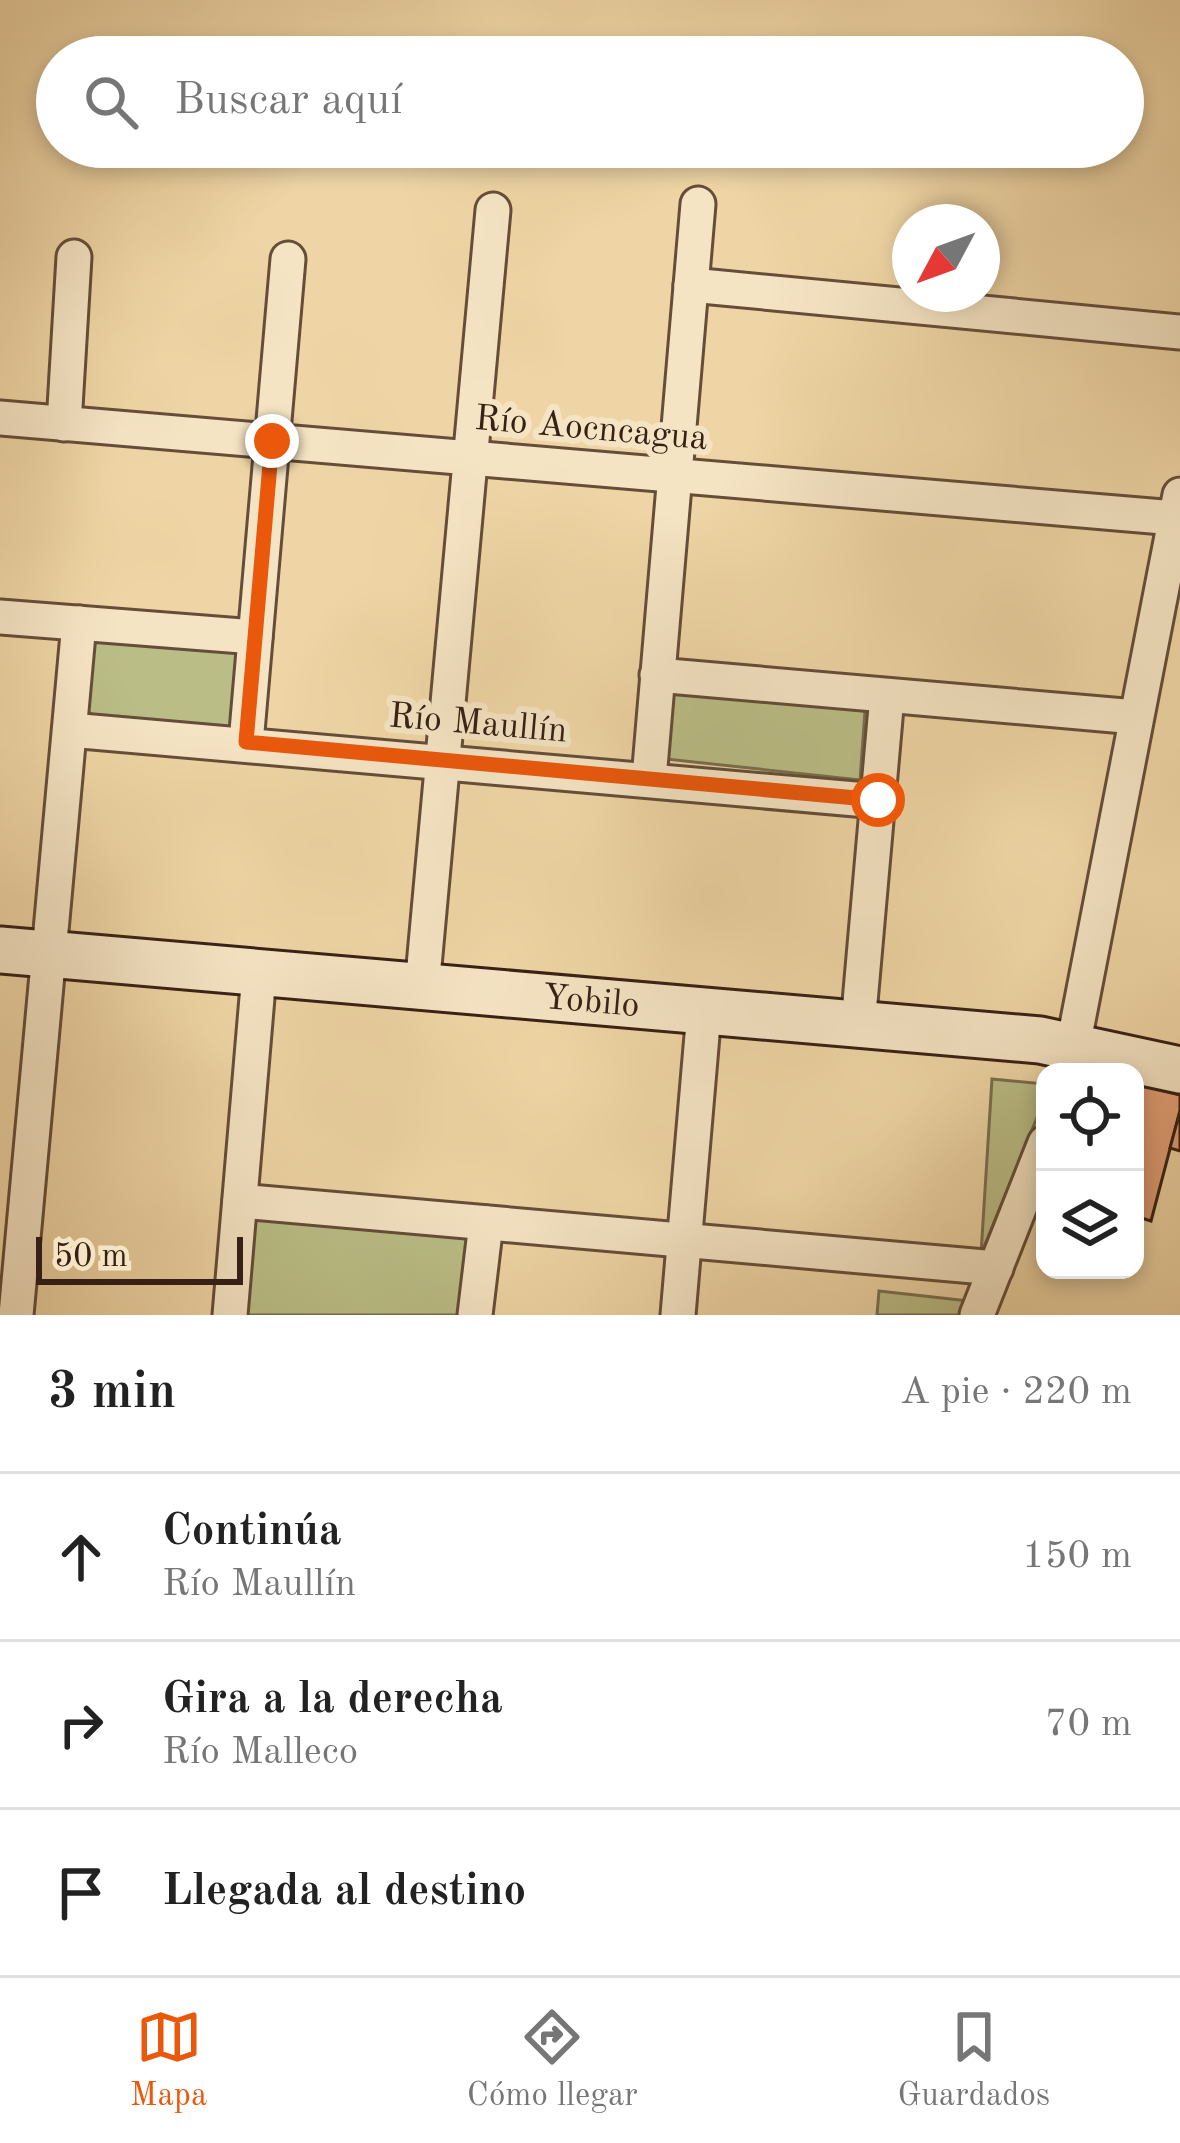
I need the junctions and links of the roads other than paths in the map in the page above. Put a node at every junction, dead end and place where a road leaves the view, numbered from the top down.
1 (698, 204) dead end
2 (494, 210) dead end
3 (74, 257) dead end
4 (288, 259) dead end
5 (692, 285) junction
6 (1180, 332) edge
7 (0, 418) edge
8 (64, 424) junction
9 (272, 441) junction
10 (472, 459) junction
11 (676, 476) junction
12 (1178, 507) edge
13 (0, 617) edge
14 (79, 623) junction
15 (255, 638) junction
16 (657, 676) junction
17 (887, 696) junction
18 (1136, 717) junction
19 (70, 730) junction
20 (246, 742) junction
21 (445, 761) junction
22 (649, 779) junction
23 (878, 800) junction
24 (0, 950) edge
25 (49, 955) junction
26 (259, 974) junction
27 (422, 988) junction
28 (704, 1012) junction
29 (858, 1025) junction
30 (1069, 1058) edge
31 (1180, 1070) edge
32 (1036, 1166) edge
33 (240, 1201) junction
34 (486, 1223) junction
35 (685, 1240) junction
36 (996, 1268) junction
37 (16, 1315) edge
38 (230, 1315) edge
39 (475, 1315) edge
40 (678, 1315) edge
41 (977, 1315) edge

1 - 5 street
2 - 10 street
3 - 8 street
4 - 9 street
5 - 6 street
5 - 11 street
7 - 8 street, Río Aocncagua
8 - 9 street, Río Aocncagua
9 - 10 street, Río Aocncagua
9 - 15 street
10 - 11 street, Río Aocncagua
10 - 21 street
11 - 12 street, Río Aocncagua
11 - 16 street
12 - 18 street
13 - 14 street
14 - 15 street
14 - 19 street
15 - 20 street
16 - 17 street
16 - 22 street
17 - 18 street
17 - 23 street
18 - 30 street
19 - 20 street, Río Maullín
19 - 25 street
20 - 21 street, Río Maullín
21 - 22 street, Río Maullín
21 - 27 street
22 - 23 street, Río Maullín
23 - 29 street
24 - 25 main road, Yobilo
25 - 26 main road, Yobilo
25 - 37 street
26 - 27 main road, Yobilo
26 - 33 street
27 - 28 main road, Yobilo
28 - 29 main road, Yobilo
28 - 35 street
29 - 30 main road, Yobilo
30 - 31 main road, Yobilo
32 - 36 street
33 - 34 street
33 - 38 street
34 - 35 street
34 - 39 street
35 - 36 street
35 - 40 street
36 - 41 street

